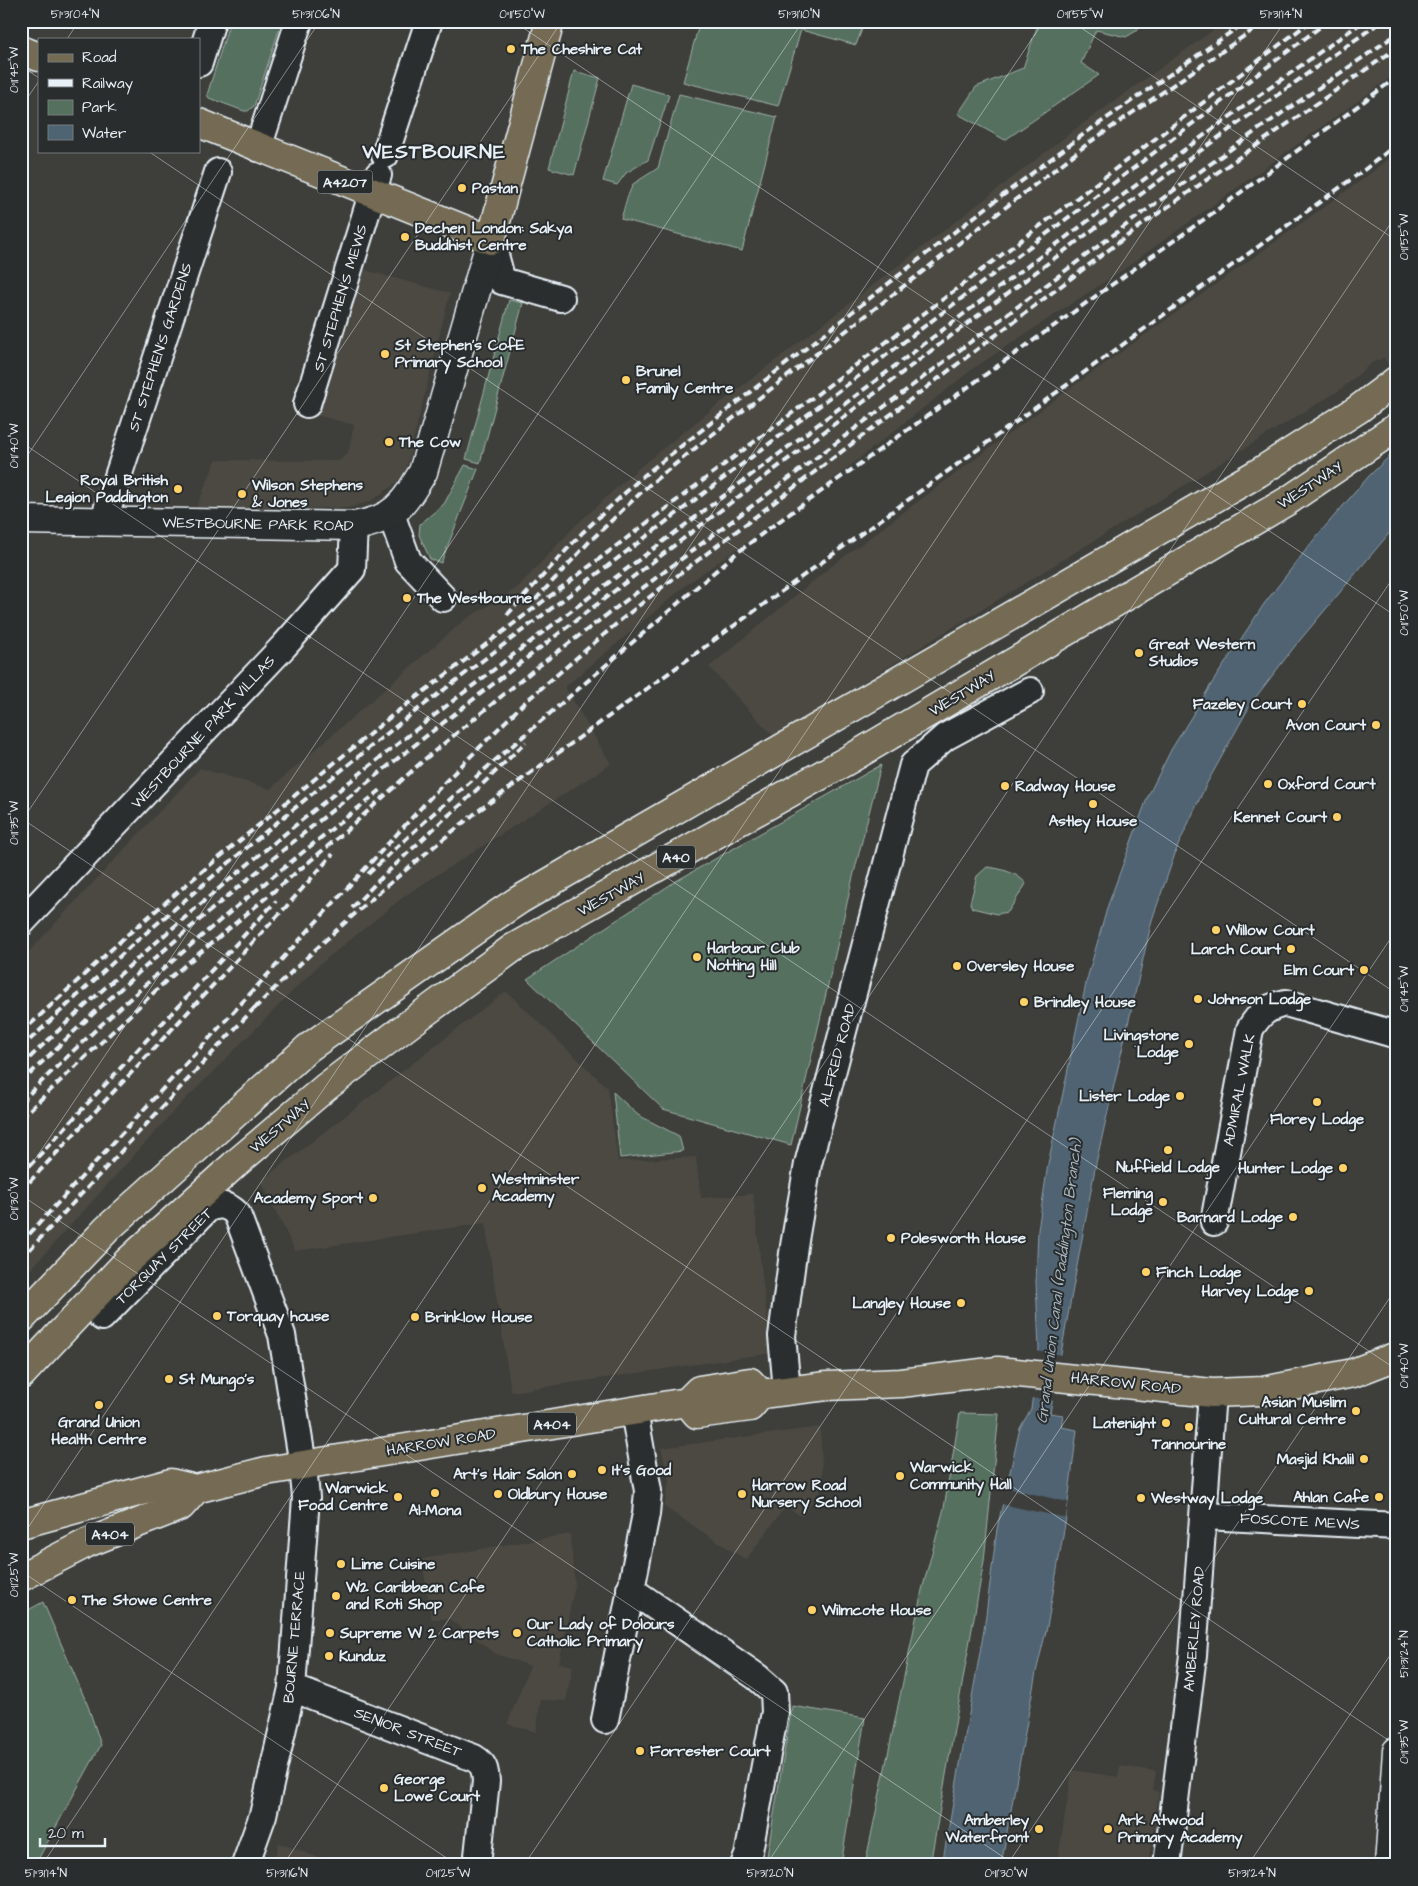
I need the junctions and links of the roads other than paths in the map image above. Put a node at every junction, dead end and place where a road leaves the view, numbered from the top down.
1 (212, 21) edge
2 (298, 21) edge
3 (429, 21) edge
4 (550, 21) edge
5 (21, 50) edge
6 (38, 57) edge
7 (200, 60) edge
8 (200, 123) edge
9 (258, 148) junction
10 (218, 172) dead end
11 (379, 174) junction
12 (491, 240) junction
13 (561, 298) dead end
14 (1397, 380) edge
15 (307, 404) dead end
16 (1397, 427) edge
17 (391, 514) junction
18 (21, 520) edge
19 (103, 522) junction
20 (354, 526) junction
21 (444, 598) dead end
22 (1030, 691) dead end
23 (21, 924) edge
24 (1397, 1035) edge
25 (1214, 1222) dead end
26 (102, 1317) dead end
27 (21, 1319) edge
28 (1397, 1356) edge
29 (21, 1374) edge
30 (774, 1392) junction
31 (1212, 1393) junction
32 (634, 1411) junction
33 (304, 1464) junction
34 (196, 1489) junction
35 (1204, 1516) junction
36 (21, 1524) edge
37 (1397, 1526) edge
38 (21, 1577) edge
39 (630, 1589) junction
40 (292, 1688) junction
41 (605, 1720) dead end
42 (1397, 1751) edge
43 (245, 1865) edge
44 (477, 1865) edge
45 (744, 1865) edge
46 (1167, 1865) edge
47 (1389, 1865) edge

1 - 7 street
2 - 9 street
3 - 11 street, ST STEPHEN'S MEWS
4 - 12 main road, WESTBOURNE PARK ROAD
5 - 6 main road
8 - 9 main road, A4207
9 - 11 main road, A4207
10 - 19 street, ST STEPHEN'S GARDENS
11 - 12 main road, A4207
11 - 15 street, ST STEPHEN'S MEWS
12 - 13 street
12 - 17 street, WESTBOURNE PARK ROAD
14 - 27 main road, A40
16 - 29 main road, WESTWAY / A40
17 - 20 street, WESTBOURNE PARK ROAD
17 - 21 street
18 - 19 street, WESTBOURNE PARK ROAD
19 - 20 street, WESTBOURNE PARK ROAD
20 - 23 street, WESTBOURNE PARK VILLAS
22 - 30 street, ALFRED ROAD
24 - 25 street, ADMIRAL WALK
26 - 33 street, TORQUAY STREET
28 - 31 main road, HARROW ROAD
30 - 31 main road, HARROW ROAD
30 - 32 main road, HARROW ROAD / A404
31 - 35 street, AMBERLEY ROAD
32 - 33 main road, HARROW ROAD / A404
32 - 39 street
33 - 34 main road, HARROW ROAD / A404
33 - 40 street, BOURNE TERRACE
34 - 36 main road, HARROW ROAD / A404
34 - 38 main road, A404
35 - 37 street, FOSCOTE MEWS
35 - 46 street, AMBERLEY ROAD
39 - 41 street
39 - 45 street
40 - 43 street, BOURNE TERRACE
40 - 44 street, SENIOR STREET
42 - 47 street

